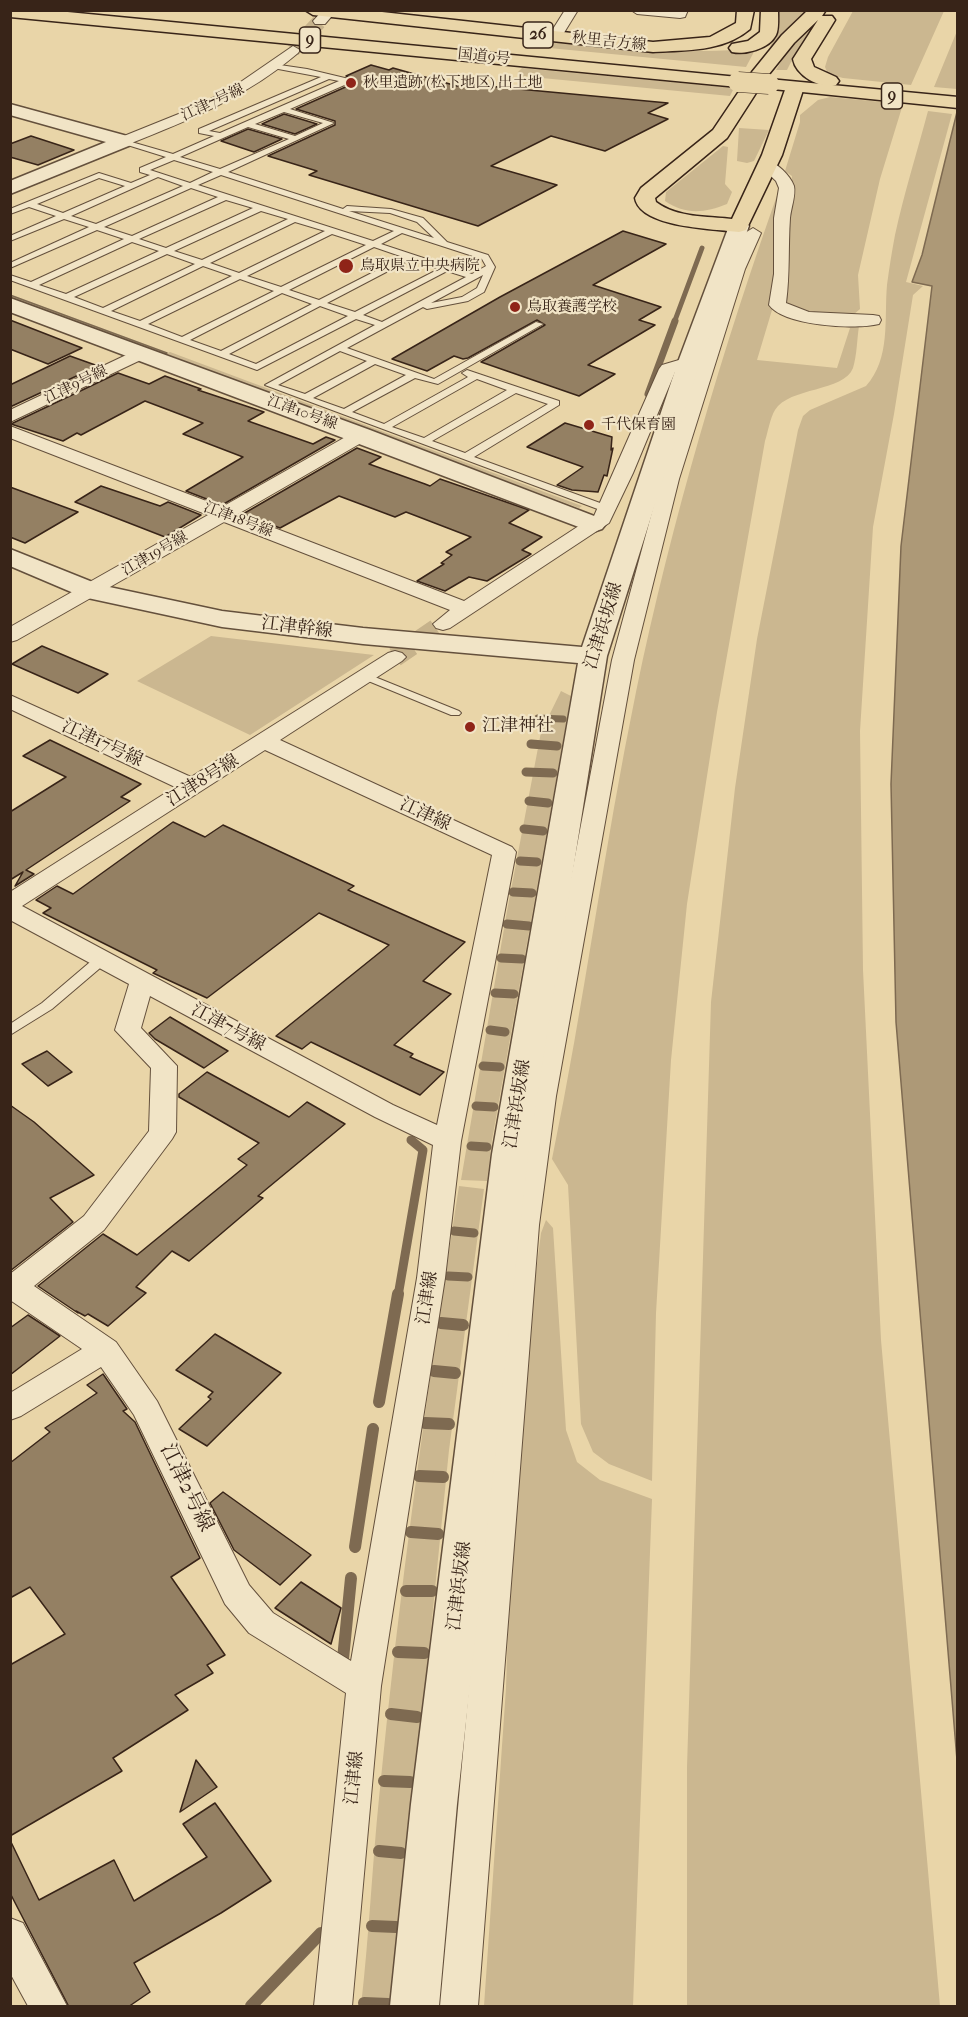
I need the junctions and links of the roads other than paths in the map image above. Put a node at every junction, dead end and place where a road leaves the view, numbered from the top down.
1 (86, 10) edge
2 (165, 10) edge
3 (572, 10) edge
4 (637, 10) edge
5 (682, 10) edge
6 (746, 10) edge
7 (759, 10) edge
8 (771, 10) edge
9 (818, 10) edge
10 (831, 10) edge
11 (10, 12) edge
12 (327, 13) edge
13 (10, 22) edge
14 (763, 39) junction
15 (653, 47) junction
16 (293, 50) tunnel mouth
17 (635, 62) junction
18 (276, 66) junction
19 (610, 69) junction
20 (329, 76) junction
21 (756, 78) junction
22 (828, 86) junction
23 (795, 87) junction
24 (957, 94) edge
25 (957, 103) edge
26 (10, 109) edge
27 (283, 109) junction
28 (247, 124) junction
29 (220, 136) junction
30 (292, 140) junction
31 (124, 141) junction
32 (172, 157) junction
33 (767, 165) junction
34 (220, 173) junction
35 (157, 175) junction
36 (132, 186) junction
37 (191, 186) junction
38 (10, 188) edge
39 (225, 197) junction
40 (29, 204) junction
41 (327, 207) junction
42 (260, 208) junction
43 (10, 212) edge
44 (63, 216) junction
45 (296, 219) junction
46 (97, 227) junction
47 (746, 229) junction
48 (333, 231) junction
49 (400, 231) junction
50 (10, 239) edge
51 (131, 239) junction
52 (373, 244) junction
53 (446, 245) junction
54 (166, 251) junction
55 (411, 256) junction
56 (202, 263) junction
57 (10, 266) edge
58 (491, 267) junction
59 (447, 268) junction
60 (240, 276) junction
61 (10, 277) edge
62 (474, 277) junction
63 (31, 285) junction
64 (281, 290) junction
65 (67, 297) junction
66 (319, 303) junction
67 (10, 304) edge
68 (415, 308) junction
69 (103, 311) junction
70 (355, 316) junction
71 (873, 320) dead end
72 (141, 324) junction
73 (539, 324) dead end
74 (383, 325) junction
75 (182, 340) junction
76 (339, 348) junction
77 (141, 353) junction
78 (220, 354) junction
79 (374, 361) junction
80 (689, 362) junction
81 (458, 370) junction
82 (413, 375) junction
83 (476, 376) junction
84 (515, 389) junction
85 (305, 398) junction
86 (345, 412) junction
87 (10, 417) edge
88 (385, 427) junction
89 (10, 431) edge
90 (362, 435) junction
91 (424, 442) junction
92 (466, 457) junction
93 (224, 514) junction
94 (600, 517) junction
95 (10, 557) edge
96 (92, 591) junction
97 (465, 609) junction
98 (443, 624) tunnel mouth
99 (10, 636) edge
100 (593, 656) junction
101 (395, 657) tunnel mouth
102 (365, 676) junction
103 (10, 701) edge
104 (455, 713) dead end
105 (266, 742) junction
106 (193, 788) junction
107 (10, 903) edge
108 (10, 910) edge
109 (101, 960) junction
110 (142, 981) junction
111 (10, 1031) edge
112 (447, 1141) junction
113 (12, 1287) edge
114 (105, 1350) junction
115 (10, 1408) edge
116 (364, 1686) junction
117 (10, 1935) edge
118 (48, 2007) edge
119 (333, 2007) edge
120 (414, 2007) edge
121 (459, 2007) edge

1 - 17 main road, 国道9号 / 9
2 - 17 main road, 9
3 - 12 street
4 - 5 street
6 - 15 main road, 秋里吉方線 / 26
7 - 14 main road
8 - 14 main road
9 - 21 main road
10 - 22 main road
11 - 19 main road, 国道9号 / 9
12 - 15 main road, 秋里吉方線 / 26
13 - 19 main road, 9
14 - 15 main road, 26
14 - 21 main road
16 - 18 street, 江津7号線
17 - 21 main road, 国道9号 / 9
18 - 20 lane
18 - 31 street, 江津7号線
19 - 21 main road, 国道9号 / 9
20 - 27 lane
20 - 29 lane
21 - 22 main road, 国道9号 / 9
21 - 23 main road, 国道9号 / 9
21 - 47 main road
22 - 23 main road, 国道9号 / 9
22 - 24 main road, 国道9号 / 9
22 - 25 main road, 国道9号 / 9
23 - 33 main road
26 - 31 street
27 - 28 lane
27 - 30 lane
28 - 29 lane
28 - 30 lane
29 - 32 lane
30 - 34 lane
31 - 32 lane
31 - 38 street
32 - 34 lane
32 - 35 lane
33 - 47 main road
33 - 71 street
34 - 37 lane
34 - 41 lane
35 - 36 lane
35 - 37 lane
36 - 40 lane
36 - 44 lane
37 - 39 lane
37 - 46 lane
39 - 42 lane
39 - 51 lane
40 - 43 lane
40 - 44 lane
41 - 49 lane
41 - 53 lane
42 - 45 lane
42 - 54 lane
44 - 46 lane
44 - 50 lane
45 - 48 lane
45 - 56 lane
46 - 51 lane
46 - 57 lane
47 - 80 street, 江津浜坂線
47 - 121 street
48 - 52 lane
48 - 60 lane
49 - 52 lane
49 - 53 lane
51 - 54 lane
51 - 63 lane
52 - 55 lane
52 - 64 lane
53 - 58 lane
54 - 56 lane
54 - 65 lane
55 - 59 lane
55 - 66 lane
56 - 60 lane
56 - 69 lane
58 - 62 lane
58 - 68 lane
59 - 62 lane
59 - 70 lane
60 - 64 lane
60 - 72 lane
61 - 63 lane
62 - 68 lane
63 - 65 lane
64 - 66 lane
64 - 75 lane
65 - 69 lane
66 - 70 lane
66 - 78 lane
67 - 77 street, 江津10号線
68 - 74 lane
69 - 72 lane
70 - 74 lane
70 - 78 lane
72 - 75 lane
73 - 81 lane
74 - 76 lane
75 - 78 lane
76 - 79 lane
76 - 85 lane
77 - 87 street, 江津9号線
77 - 90 street, 江津10号線
79 - 82 lane
79 - 85 lane
80 - 94 street
80 - 100 street, 江津浜坂線
81 - 82 lane
81 - 83 lane
82 - 86 lane
83 - 84 lane
83 - 88 lane
84 - 91 lane
84 - 92 lane
85 - 86 lane
86 - 88 lane
88 - 91 lane
89 - 93 street, 江津18号線
90 - 93 street, 江津19号線
90 - 94 street, 江津10号線
91 - 92 lane
92 - 94 lane
93 - 96 street, 江津19号線
93 - 97 street, 江津18号線
94 - 97 street
95 - 96 street, 江津幹線
96 - 99 street, 江津19号線
96 - 100 street, 江津幹線
97 - 98 street
100 - 120 street, 江津浜坂線
101 - 102 street, 江津8号線
102 - 104 lane
102 - 105 street, 江津8号線
103 - 106 street, 江津17号線
105 - 106 street, 江津8号線
105 - 112 street, 江津線
106 - 107 street, 江津8号線
108 - 109 street, 江津7号線
109 - 110 street, 江津7号線
109 - 111 lane
110 - 112 street, 江津7号線
110 - 113 street
112 - 116 street, 江津線
113 - 114 street, 江津2号線
114 - 115 street
114 - 116 street, 江津2号線
116 - 119 street, 江津線
117 - 118 street

